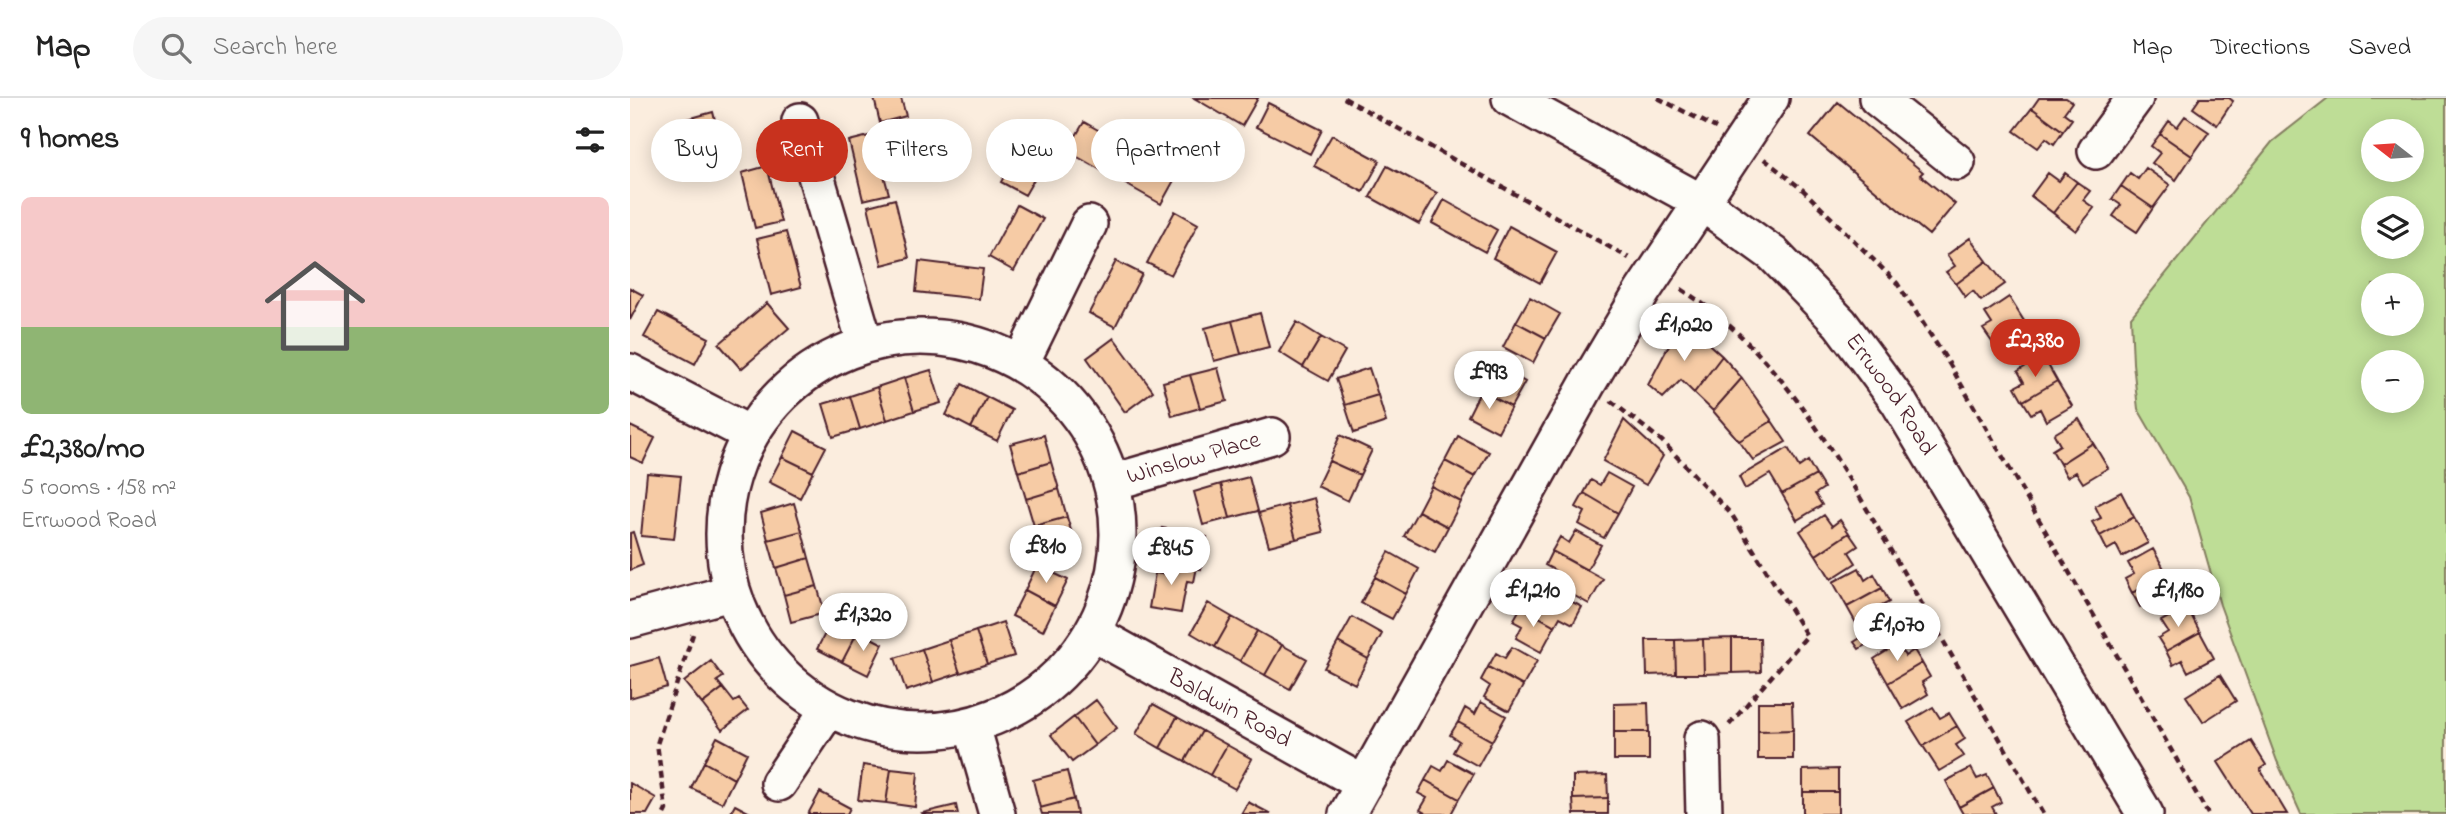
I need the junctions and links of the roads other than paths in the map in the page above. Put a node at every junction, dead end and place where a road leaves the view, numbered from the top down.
1 (1510, 98) edge
2 (1772, 98) edge
3 (1877, 98) edge
4 (2135, 98) edge
5 (2096, 151) dead end
6 (1957, 162) dead end
7 (818, 182) edge
8 (1701, 202) junction
9 (1089, 224) dead end
10 (865, 343) junction
11 (1022, 361) junction
12 (630, 372) edge
13 (748, 433) junction
14 (1272, 436) dead end
15 (1114, 482) junction
16 (730, 593) junction
17 (630, 620) edge
18 (1093, 634) junction
19 (828, 710) junction
20 (972, 726) junction
21 (1702, 739) road end
22 (779, 783) dead end
23 (1364, 784) junction
24 (997, 814) edge
25 (1347, 814) edge
26 (1704, 814) edge
27 (2145, 814) edge

1 - 8 street, Errwood Road
2 - 8 street
3 - 6 street
4 - 5 street
7 - 10 street
8 - 23 street
8 - 27 street, Errwood Road
9 - 11 street
10 - 11 street
10 - 13 street
11 - 15 street
12 - 13 street
13 - 16 street
14 - 15 street, Winslow Place
15 - 18 street
16 - 17 street
16 - 19 street
18 - 20 street
18 - 23 street, Baldwin Road
19 - 20 street
19 - 22 street
20 - 24 street
21 - 26 street
23 - 25 street

